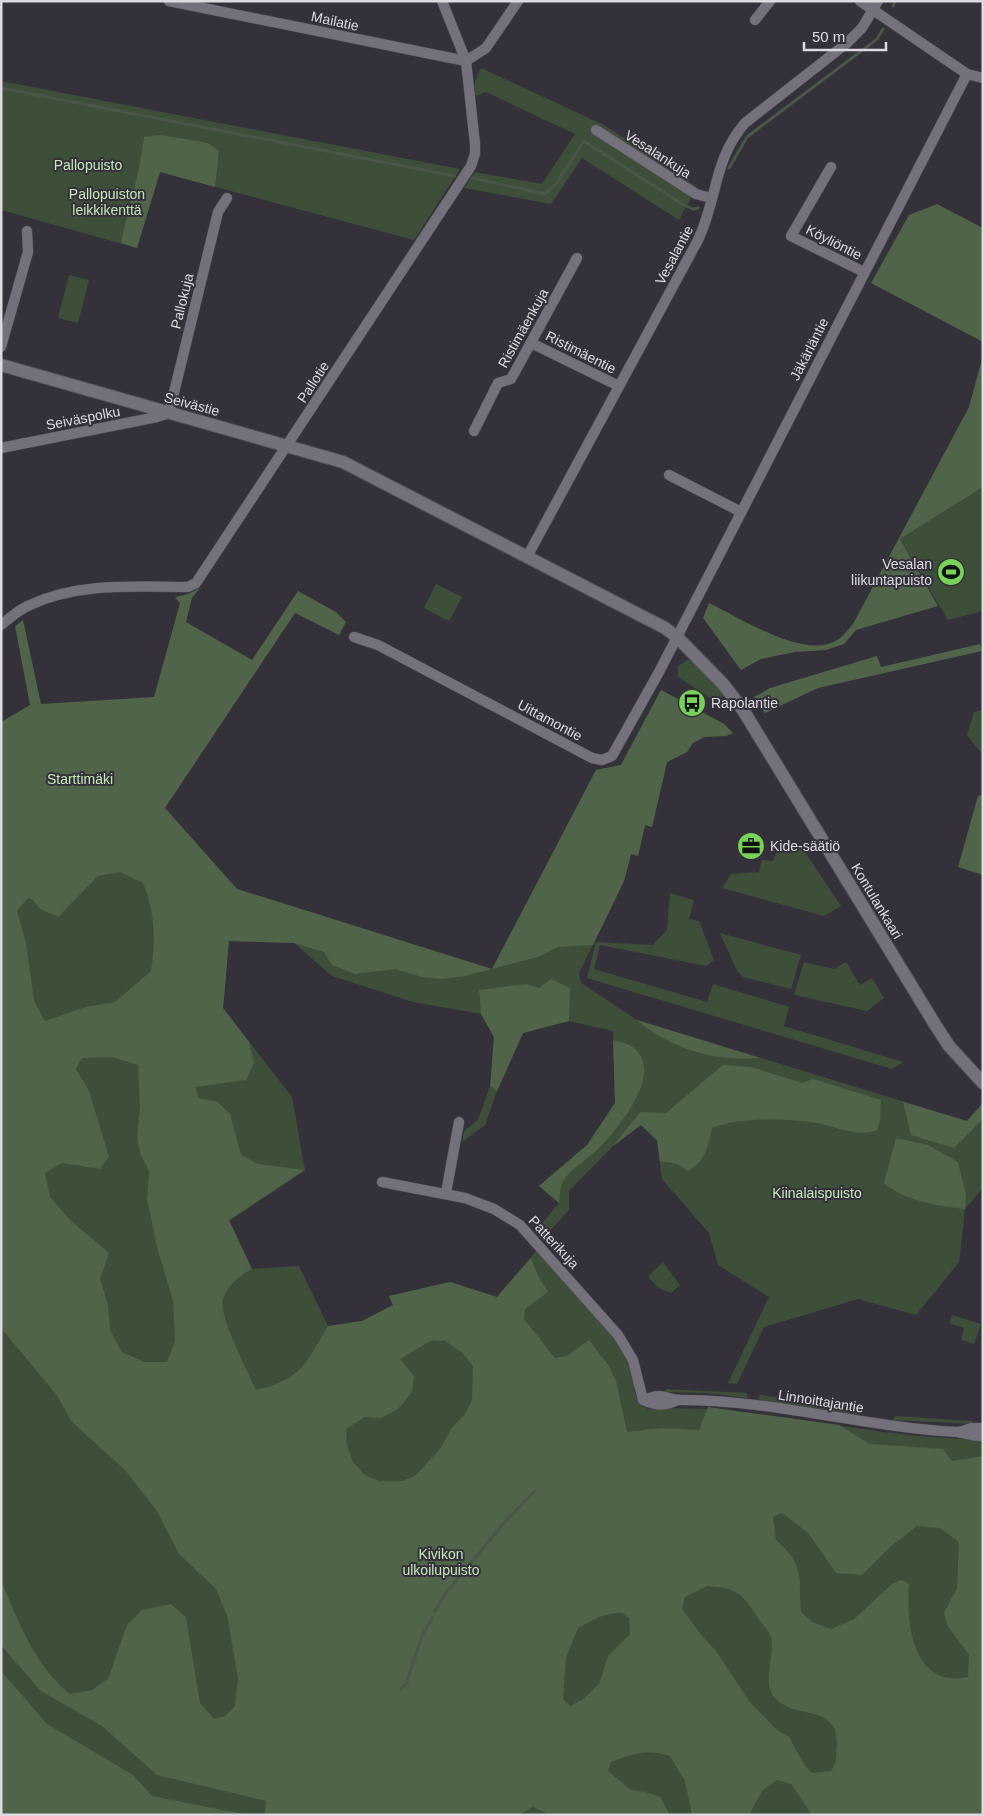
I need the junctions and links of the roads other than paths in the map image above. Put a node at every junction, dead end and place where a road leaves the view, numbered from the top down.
1 (169, 1) edge
2 (442, 1) edge
3 (518, 1) edge
4 (770, 1) edge
5 (860, 1) edge
6 (876, 6) edge
7 (755, 20) dead end
8 (466, 61) junction
9 (968, 74) junction
10 (983, 78) edge
11 (596, 130) dead end
12 (831, 166) dead end
13 (708, 197) dead end
14 (227, 198) dead end
15 (27, 231) dead end
16 (577, 258) dead end
17 (864, 272) junction
18 (531, 343) junction
19 (1, 347) edge
20 (1, 365) edge
21 (618, 386) junction
22 (169, 413) junction
23 (474, 431) dead end
24 (286, 446) junction
25 (1, 448) edge
26 (669, 476) dead end
27 (741, 512) junction
28 (527, 557) junction
29 (1, 624) edge
30 (354, 637) dead end
31 (677, 637) junction
32 (983, 1083) edge
33 (459, 1122) dead end
34 (382, 1182) dead end
35 (446, 1193) junction
36 (644, 1400) joint
37 (983, 1428) edge
38 (960, 1432) junction
39 (983, 1436) edge

1 - 8 street, Mailatie
2 - 8 street, Pallotie
3 - 8 street
4 - 7 street
5 - 6 street
6 - 9 street
6 - 21 street, Vesalantie
8 - 24 street, Pallotie
9 - 10 street
9 - 17 street, Jäkärläntie
11 - 13 street, Vesalankuja
12 - 17 street, Köyliöntie
14 - 22 street, Pallokuja
15 - 19 street
16 - 18 street, Ristimäenkuja
17 - 27 street, Jäkärläntie
18 - 21 street, Ristimäentie
18 - 23 street, Ristimäenkuja
20 - 22 street, Seivästie
21 - 28 street, Vesalantie
22 - 24 street, Seivästie
22 - 25 street, Seiväspolku
24 - 28 street, Seivästie
24 - 29 street, Pallotie
26 - 27 street
27 - 31 street, Jäkärläntie
28 - 31 street
30 - 31 street, Uittamontie
31 - 32 street, Kontulankaari
33 - 35 street
34 - 35 street, Patterikuja
35 - 36 street, Patterikuja
36 - 38 street, Linnoittajantie
37 - 38 street, Linnoittajantie
38 - 39 street, Linnoittajantie

